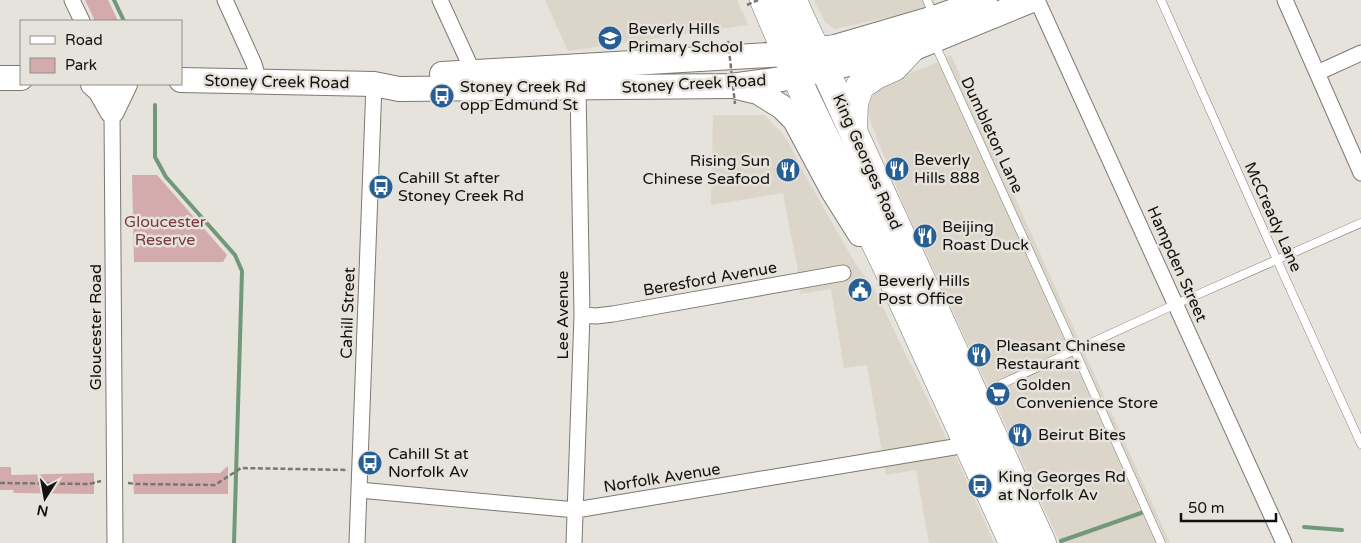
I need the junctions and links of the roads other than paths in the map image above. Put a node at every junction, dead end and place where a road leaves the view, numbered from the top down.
1 (72, 0) edge
2 (225, 0) edge
3 (440, 0) edge
4 (793, 0) edge
5 (985, 0) edge
6 (1032, 0) edge
7 (1037, 0) edge
8 (1161, 0) edge
9 (1285, 0) edge
10 (756, 2) edge
11 (82, 20) edge
12 (926, 27) edge
13 (1361, 53) edge
14 (821, 60) junction
15 (792, 66) junction
16 (473, 72) junction
17 (1317, 73) junction
18 (0, 78) edge
19 (20, 78) edge
20 (182, 80) edge
21 (259, 81) junction
22 (374, 84) junction
23 (94, 85) edge
24 (125, 85) edge
25 (578, 88) junction
26 (733, 95) junction
27 (112, 111) junction
28 (853, 131) junction
29 (1361, 173) edge
30 (1361, 223) edge
31 (1277, 260) junction
32 (886, 267) junction
33 (843, 273) dead end
34 (1176, 304) junction
35 (582, 315) junction
36 (1075, 351) junction
37 (1000, 385) dead end
38 (967, 441) junction
39 (1361, 444) edge
40 (359, 490) junction
41 (576, 510) junction
42 (114, 543) edge
43 (357, 543) edge
44 (574, 543) edge
45 (1013, 543) edge
46 (1042, 543) edge
47 (1161, 543) edge
48 (1284, 543) edge

1 - 11 street
2 - 21 street
3 - 16 street
4 - 14 highway, King Georges Road
5 - 12 main road, Stoney Creek Road
6 - 12 main road, Stoney Creek Road
7 - 34 street, Hampden Street
8 - 31 lane, McCready Lane
9 - 17 street
10 - 15 highway, King Georges Road
12 - 14 main road, Stoney Creek Road
12 - 14 main road, Stoney Creek Road
12 - 28 highway
12 - 36 lane, Dumbleton Lane
13 - 17 street
14 - 15 main road, Stoney Creek Road
14 - 28 highway, King Georges Road
15 - 16 main road, Stoney Creek Road
15 - 26 main road, Stoney Creek Road
15 - 32 highway, King Georges Road
16 - 22 main road, Stoney Creek Road
17 - 29 street
18 - 19 main road
20 - 21 main road, Stoney Creek Road
21 - 22 main road, Stoney Creek Road
22 - 25 main road, Stoney Creek Road
22 - 40 street, Cahill Street
23 - 27 main road
24 - 27 main road
25 - 26 main road, Stoney Creek Road
25 - 35 street, Lee Avenue
26 - 32 main road
27 - 42 street, Gloucester Road
28 - 46 highway, King Georges Road
30 - 31 lane
31 - 34 lane
31 - 39 lane, McCready Lane
32 - 38 highway, King Georges Road
33 - 35 street, Beresford Avenue
34 - 36 lane
34 - 48 street, Hampden Street
35 - 41 street, Lee Avenue
36 - 37 lane
36 - 47 lane, Dumbleton Lane
38 - 41 street, Norfolk Avenue
38 - 45 highway, King Georges Road
40 - 41 street, Norfolk Avenue
40 - 43 street, Cahill Street
41 - 44 street, Lee Avenue

